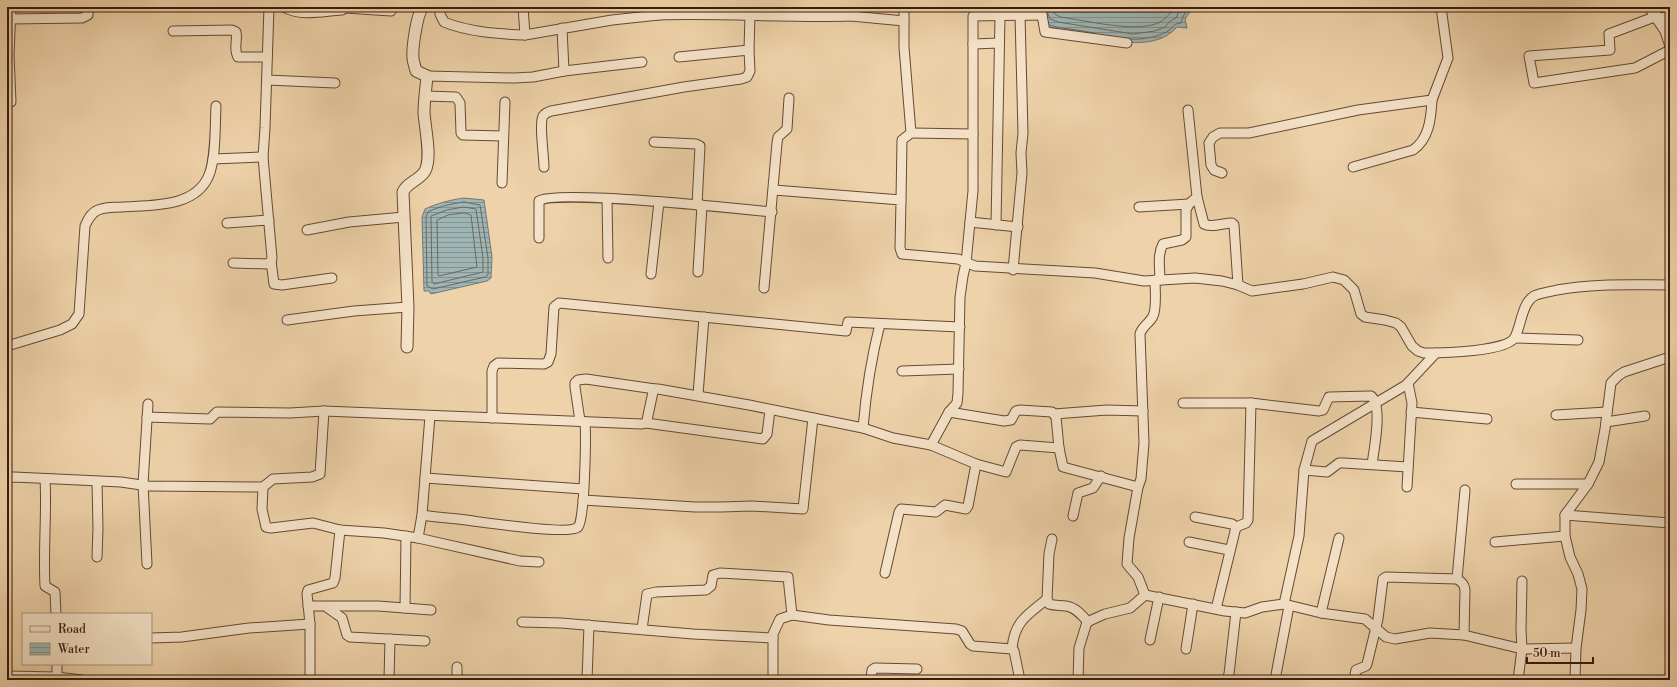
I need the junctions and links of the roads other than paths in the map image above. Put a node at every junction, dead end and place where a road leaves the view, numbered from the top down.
1 (11, 7) edge
2 (88, 7) edge
3 (268, 7) edge
4 (284, 7) edge
5 (346, 7) edge
6 (423, 7) edge
7 (441, 7) edge
8 (523, 7) edge
9 (904, 7) edge
10 (1441, 7) edge
11 (391, 11) dead end
12 (659, 11) edge
13 (852, 11) edge
14 (1041, 11) edge
15 (1655, 14) edge
16 (750, 15) junction
17 (1020, 15) junction
18 (1670, 15) edge
19 (1000, 16) junction
20 (10, 19) junction
21 (904, 21) junction
22 (562, 28) junction
23 (174, 31) dead end
24 (525, 35) junction
25 (999, 43) junction
26 (1127, 43) dead end
27 (1670, 43) edge
28 (973, 44) junction
29 (749, 50) junction
30 (1670, 50) edge
31 (8, 55) edge
32 (267, 57) junction
33 (679, 57) dead end
34 (642, 62) dead end
35 (564, 71) junction
36 (427, 76) junction
37 (267, 80) junction
38 (336, 83) dead end
39 (8, 84) edge
40 (425, 96) junction
41 (789, 98) dead end
42 (1432, 100) junction
43 (11, 102) dead end
44 (505, 102) dead end
45 (216, 106) dead end
46 (1188, 110) dead end
47 (911, 133) junction
48 (973, 134) junction
49 (503, 136) junction
50 (654, 142) dead end
51 (263, 157) junction
52 (213, 159) junction
53 (544, 167) dead end
54 (1353, 167) dead end
55 (1222, 173) dead end
56 (502, 183) dead end
57 (774, 190) junction
58 (1197, 197) junction
59 (607, 199) junction
60 (901, 200) junction
61 (659, 202) junction
62 (1189, 204) junction
63 (699, 205) junction
64 (1138, 207) dead end
65 (772, 212) junction
66 (404, 216) junction
67 (269, 220) junction
68 (970, 222) junction
69 (227, 223) dead end
70 (996, 225) junction
71 (1018, 227) junction
72 (307, 230) dead end
73 (539, 238) dead end
74 (608, 258) dead end
75 (271, 261) junction
76 (233, 263) dead end
77 (966, 263) junction
78 (1013, 270) junction
79 (698, 272) dead end
80 (652, 274) dead end
81 (332, 278) dead end
82 (1158, 280) junction
83 (1238, 285) junction
84 (1670, 285) edge
85 (764, 288) dead end
86 (408, 306) junction
87 (704, 317) junction
88 (287, 320) dead end
89 (880, 324) junction
90 (960, 327) junction
91 (1515, 338) junction
92 (1578, 340) dead end
93 (7, 346) edge
94 (407, 347) dead end
95 (1436, 353) junction
96 (1670, 357) edge
97 (959, 369) junction
98 (902, 371) dead end
99 (1408, 383) junction
100 (655, 389) junction
101 (698, 395) junction
102 (1183, 403) dead end
103 (1250, 403) junction
104 (148, 404) dead end
105 (1376, 404) junction
106 (770, 410) junction
107 (324, 411) junction
108 (1143, 411) junction
109 (949, 412) junction
110 (1411, 412) junction
111 (1054, 414) junction
112 (1556, 415) dead end
113 (430, 416) junction
114 (1645, 416) dead end
115 (147, 417) junction
116 (1607, 417) junction
117 (492, 418) junction
118 (813, 418) junction
119 (1487, 419) dead end
120 (582, 422) junction
121 (646, 423) junction
122 (863, 428) junction
123 (931, 445) junction
124 (1059, 448) junction
125 (976, 464) junction
126 (1372, 464) junction
127 (1408, 467) junction
128 (1304, 470) junction
129 (1101, 476) junction
130 (7, 478) edge
131 (425, 478) junction
132 (45, 479) junction
133 (97, 482) junction
134 (143, 484) junction
135 (1516, 484) dead end
136 (1588, 484) junction
137 (263, 487) junction
138 (1138, 487) junction
139 (1407, 487) dead end
140 (583, 489) junction
141 (1465, 490) dead end
142 (583, 500) junction
143 (1565, 515) junction
144 (422, 516) junction
145 (1073, 516) dead end
146 (1194, 517) dead end
147 (1670, 523) edge
148 (1236, 527) junction
149 (340, 530) junction
150 (406, 536) junction
151 (1565, 536) junction
152 (418, 538) junction
153 (1339, 538) dead end
154 (1052, 539) dead end
155 (1189, 542) dead end
156 (1495, 542) dead end
157 (1229, 550) junction
158 (97, 556) dead end
159 (539, 562) dead end
160 (148, 564) dead end
161 (885, 573) dead end
162 (1457, 579) junction
163 (1522, 581) dead end
164 (1145, 594) junction
165 (1159, 598) junction
166 (1047, 600) junction
167 (1193, 604) junction
168 (1286, 605) junction
169 (308, 606) junction
170 (326, 607) junction
171 (405, 608) junction
172 (1216, 609) junction
173 (431, 610) dead end
174 (1236, 612) junction
175 (56, 613) edge
176 (1321, 613) junction
177 (792, 615) junction
178 (522, 622) dead end
179 (1088, 622) junction
180 (310, 624) junction
181 (590, 625) junction
182 (1374, 628) junction
183 (642, 629) junction
184 (1464, 635) junction
185 (152, 638) edge
186 (773, 638) junction
187 (390, 639) junction
188 (1150, 640) dead end
189 (425, 641) dead end
190 (1522, 648) junction
191 (1576, 648) junction
192 (1012, 649) junction
193 (1186, 649) dead end
194 (57, 665) edge
195 (457, 667) dead end
196 (917, 669) dead end
197 (7, 676) edge
198 (57, 677) junction
199 (82, 680) edge
200 (310, 680) edge
201 (389, 680) edge
202 (457, 680) edge
203 (587, 680) edge
204 (773, 680) edge
205 (871, 680) edge
206 (1020, 680) edge
207 (1078, 680) edge
208 (1227, 680) edge
209 (1275, 680) edge
210 (1354, 680) edge
211 (1518, 680) edge
212 (1575, 680) edge

1 - 20 street
2 - 20 street
3 - 32 street
4 - 5 street
5 - 11 street
6 - 36 street
7 - 24 street
8 - 24 street
9 - 21 street
10 - 42 street
12 - 16 street
12 - 22 street
13 - 16 street
13 - 21 street
14 - 17 street
14 - 26 street
15 - 18 street
15 - 27 street
15 - 30 street
16 - 29 street
17 - 19 street
17 - 71 street
19 - 25 street
19 - 28 street
20 - 31 street
21 - 47 street
22 - 24 street
22 - 35 street
23 - 32 street
25 - 28 street
25 - 70 street
28 - 48 street
29 - 33 street
29 - 53 street
31 - 39 street
32 - 37 street
34 - 35 street
35 - 36 street
36 - 40 street
37 - 38 street
37 - 51 street
39 - 43 street
40 - 49 street
40 - 66 street
41 - 57 street
42 - 54 street
42 - 55 street
44 - 49 street
45 - 52 street
46 - 58 street
47 - 48 street
47 - 60 street
48 - 68 street
49 - 56 street
50 - 63 street
51 - 52 street
51 - 67 street
52 - 93 street
57 - 60 street
57 - 65 street
58 - 62 street
58 - 83 street
59 - 61 street
59 - 73 street
59 - 74 street
60 - 77 street
61 - 63 street
61 - 80 street
62 - 64 street
62 - 82 street
63 - 65 street
63 - 79 street
65 - 85 street
66 - 72 street
66 - 86 street
67 - 69 street
67 - 75 street
68 - 70 street
68 - 77 street
70 - 71 street
71 - 78 street
75 - 76 street
75 - 81 street
77 - 78 street
77 - 90 street
78 - 82 street
82 - 83 street
82 - 108 street
83 - 95 street
84 - 91 street
86 - 88 street
86 - 94 street
87 - 89 street
87 - 101 street
87 - 117 street
89 - 90 street
89 - 122 street
90 - 97 street
91 - 92 street
91 - 95 street
95 - 99 street
96 - 116 street
97 - 98 street
97 - 109 street
99 - 105 street
99 - 110 street
100 - 101 street
100 - 120 street
100 - 121 street
101 - 106 street
102 - 103 street
103 - 105 street
103 - 148 street
104 - 115 street
105 - 126 street
105 - 128 street
106 - 118 street
106 - 121 street
107 - 113 street
107 - 115 street
107 - 137 street
108 - 111 street
108 - 138 street
109 - 111 street
109 - 123 street
110 - 119 street
110 - 127 street
111 - 124 street
112 - 116 street
113 - 117 street
113 - 131 street
114 - 116 street
115 - 134 street
116 - 136 street
117 - 120 street
118 - 122 street
118 - 142 street
120 - 121 street
120 - 140 street
122 - 123 street
123 - 125 street
124 - 125 street
124 - 129 street
125 - 161 street
126 - 127 street
126 - 128 street
127 - 139 street
128 - 168 street
129 - 138 street
129 - 145 street
130 - 132 street
131 - 140 street
131 - 144 street
132 - 133 street
132 - 175 street
133 - 134 street
133 - 158 street
134 - 137 street
134 - 160 street
135 - 136 street
136 - 143 street
137 - 149 street
138 - 164 street
140 - 142 street
141 - 162 street
142 - 144 street
143 - 147 street
143 - 151 street
144 - 152 street
146 - 148 street
148 - 157 street
149 - 150 street
149 - 169 street
150 - 152 street
150 - 171 street
151 - 156 street
151 - 191 street
152 - 159 street
153 - 176 street
154 - 166 street
155 - 157 street
157 - 172 street
162 - 182 street
162 - 184 street
163 - 190 street
164 - 165 street
164 - 179 street
165 - 167 street
165 - 188 street
166 - 179 street
166 - 192 street
167 - 172 street
167 - 193 street
168 - 174 street
168 - 176 street
168 - 209 street
169 - 170 street
169 - 180 street
170 - 171 street
170 - 187 street
171 - 173 street
172 - 174 street
174 - 208 street
176 - 182 street
177 - 183 street
177 - 186 street
177 - 192 street
178 - 181 street
179 - 207 street
180 - 185 street
180 - 200 street
181 - 183 street
181 - 203 street
182 - 184 street
182 - 210 street
183 - 186 street
184 - 190 street
186 - 204 street
187 - 189 street
187 - 201 street
190 - 191 street
190 - 211 street
191 - 212 street
192 - 206 street
194 - 198 street
195 - 202 street
196 - 205 street
197 - 198 street
198 - 199 street

